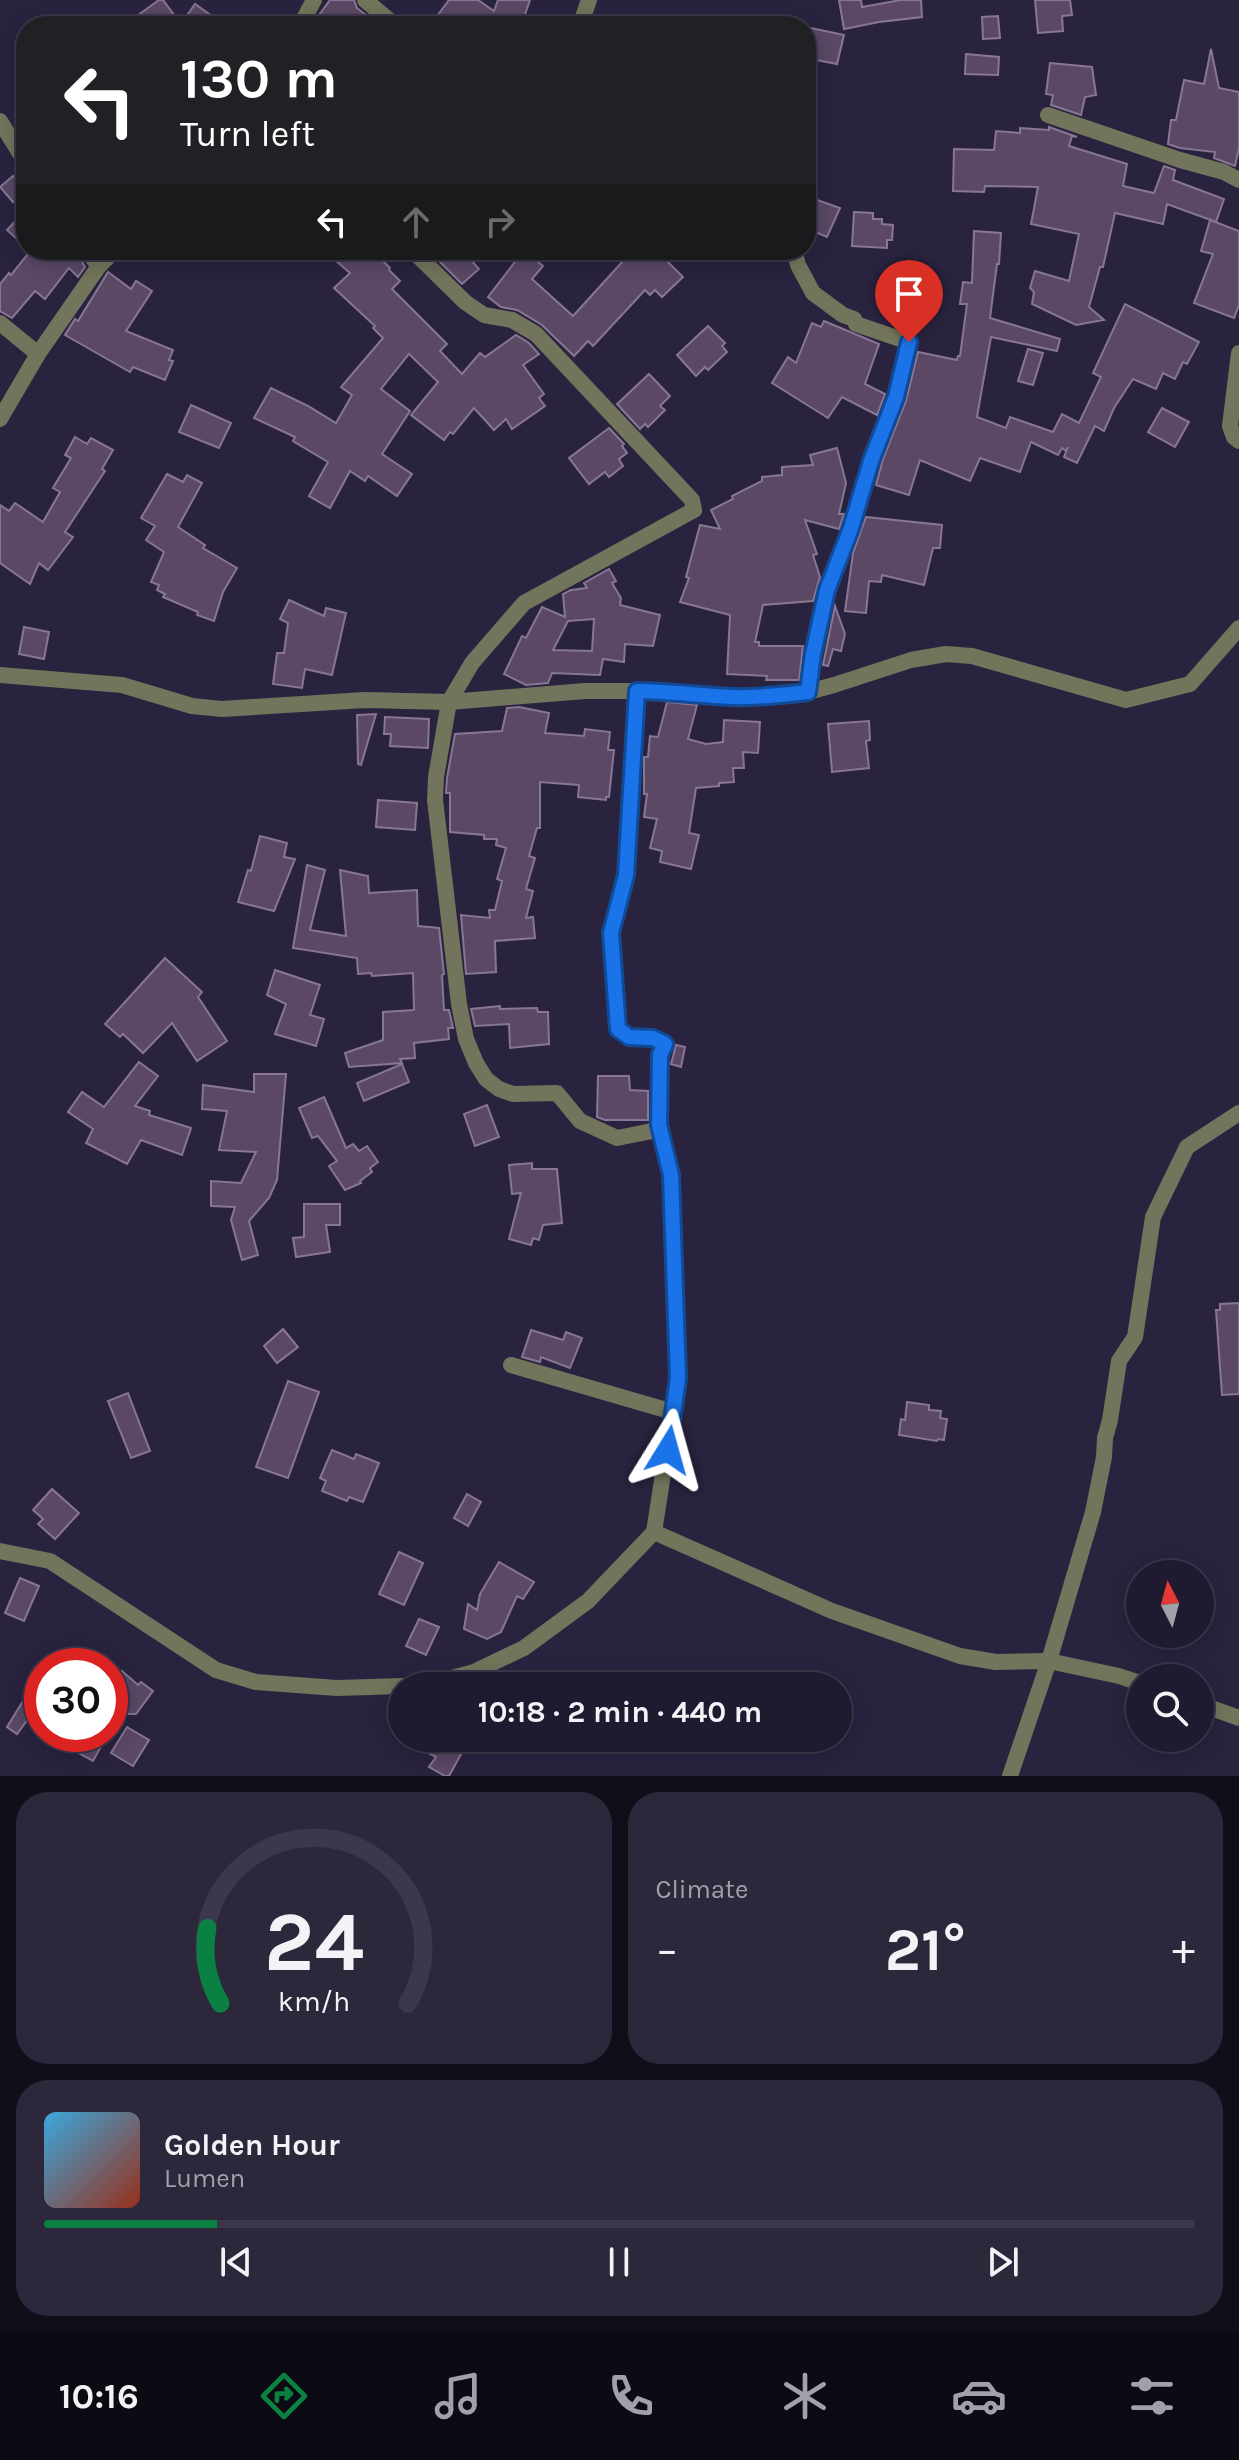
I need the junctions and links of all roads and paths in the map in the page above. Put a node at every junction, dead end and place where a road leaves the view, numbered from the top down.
1 (365, 0) edge
2 (384, 16) edge
3 (1048, 115) dead end
4 (0, 121) edge
5 (16, 147) edge
6 (1239, 180) edge
7 (94, 260) edge
8 (105, 260) edge
9 (422, 260) edge
10 (797, 260) edge
11 (99, 266) junction
12 (0, 323) edge
13 (1239, 353) edge
14 (38, 354) junction
15 (0, 419) edge
16 (1239, 441) edge
17 (1239, 628) edge
18 (0, 675) edge
19 (637, 691) junction
20 (808, 692) junction
21 (449, 702) junction
22 (1239, 1113) edge
23 (659, 1125) junction
24 (511, 1365) dead end
25 (673, 1412) junction
26 (654, 1532) junction
27 (0, 1551) edge
28 (1049, 1661) junction
29 (474, 1672) edge
30 (1126, 1678) edge
31 (388, 1686) edge
32 (1214, 1709) edge
33 (1239, 1718) edge
34 (1010, 1776) edge

1 - 2 street
3 - 6 street
4 - 5 street
7 - 11 street
8 - 11 street
9 - 21 street
10 - 20 street
11 - 14 street
12 - 14 street
13 - 16 street
14 - 15 street
17 - 20 street
18 - 21 street
19 - 20 street
19 - 21 street
19 - 23 street
21 - 23 street
22 - 28 street
23 - 25 street
24 - 25 street
25 - 26 street
26 - 28 street
26 - 29 street
27 - 31 street
28 - 30 street
28 - 34 street
32 - 33 street

